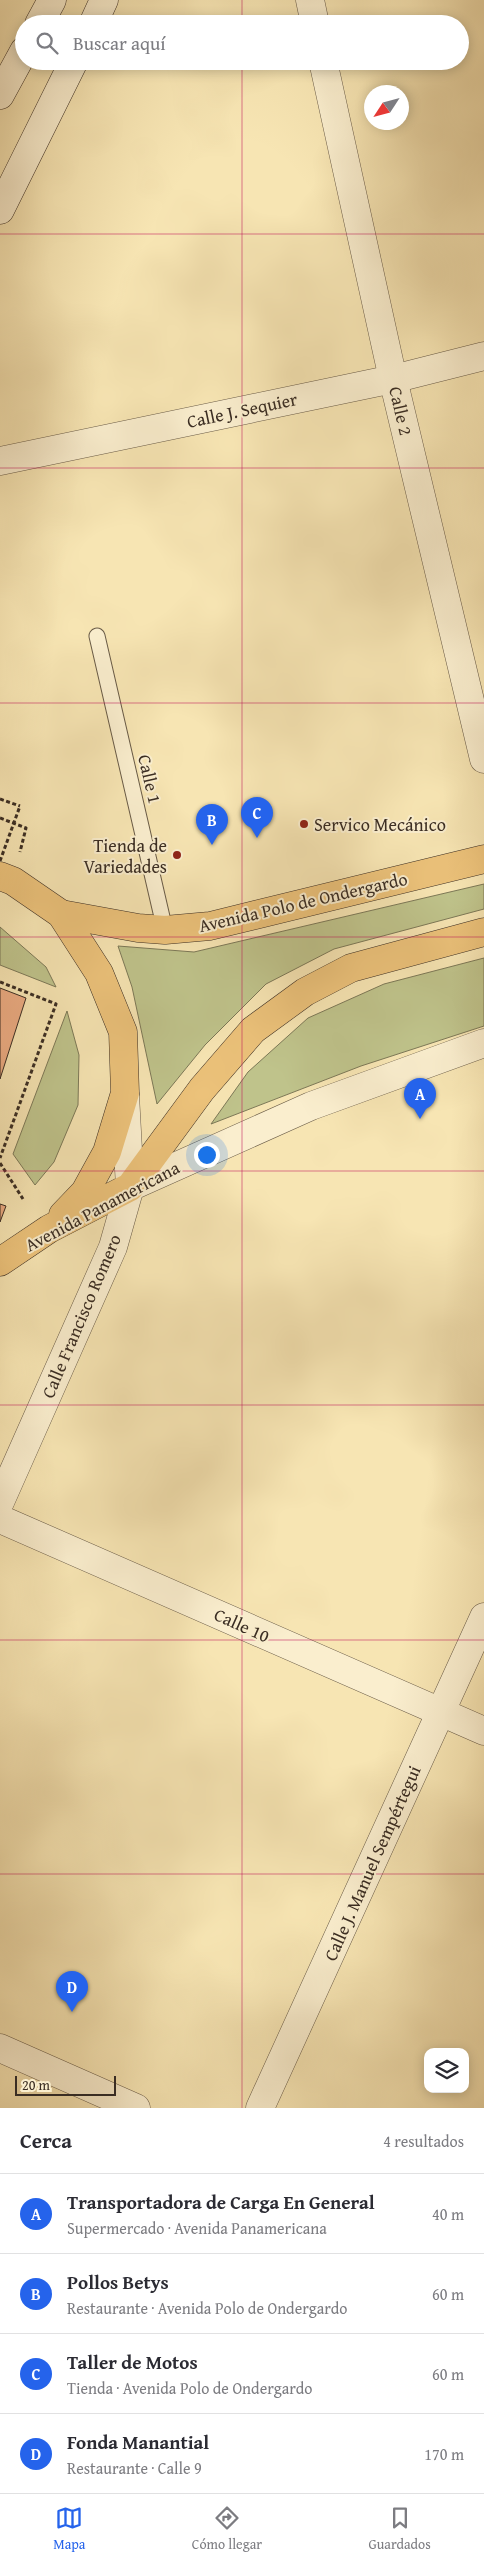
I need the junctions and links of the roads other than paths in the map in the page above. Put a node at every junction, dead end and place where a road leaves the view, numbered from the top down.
1 (52, 0) edge
2 (104, 0) edge
3 (310, 0) edge
4 (44, 15) edge
5 (97, 15) edge
6 (313, 15) edge
7 (15, 68) edge
8 (70, 70) edge
9 (325, 70) edge
10 (0, 95) edge
11 (0, 210) edge
12 (484, 356) edge
13 (393, 379) junction
14 (0, 461) edge
15 (98, 636) dead end
16 (484, 760) edge
17 (484, 859) edge
18 (0, 876) edge
19 (61, 914) junction
20 (165, 930) junction
21 (484, 932) edge
22 (484, 1043) edge
23 (125, 1092) junction
24 (130, 1187) junction
25 (49, 1229) junction
26 (0, 1262) edge
27 (0, 1502) edge
28 (0, 1518) edge
29 (484, 1617) edge
30 (441, 1712) junction
31 (484, 1731) edge
32 (0, 2048) edge
33 (136, 2108) edge
34 (260, 2108) edge

1 - 4 street
2 - 5 street
3 - 6 street
7 - 10 street
8 - 11 street
9 - 13 street, Calle 2
12 - 13 street, Calle J. Sequier
13 - 14 street, Calle J. Sequier
13 - 16 street, Calle 2
15 - 20 lane, Calle 1
17 - 20 main road, Avenida Polo de Ondergardo
18 - 19 main road
19 - 20 main road, Avenida Polo de Ondergardo
19 - 23 main road
21 - 24 main road
22 - 24 street, Avenida Panamericana
23 - 24 street, Calle Francisco Romero
23 - 25 main road
24 - 25 main road, Avenida Panamericana
24 - 27 street, Calle Francisco Romero
25 - 26 main road, Avenida Panamericana
28 - 30 street, Calle 10
29 - 30 street, Calle J. Manuel Sempértegui
30 - 31 street, Calle 10
30 - 34 street, Calle J. Manuel Sempértegui
32 - 33 street

